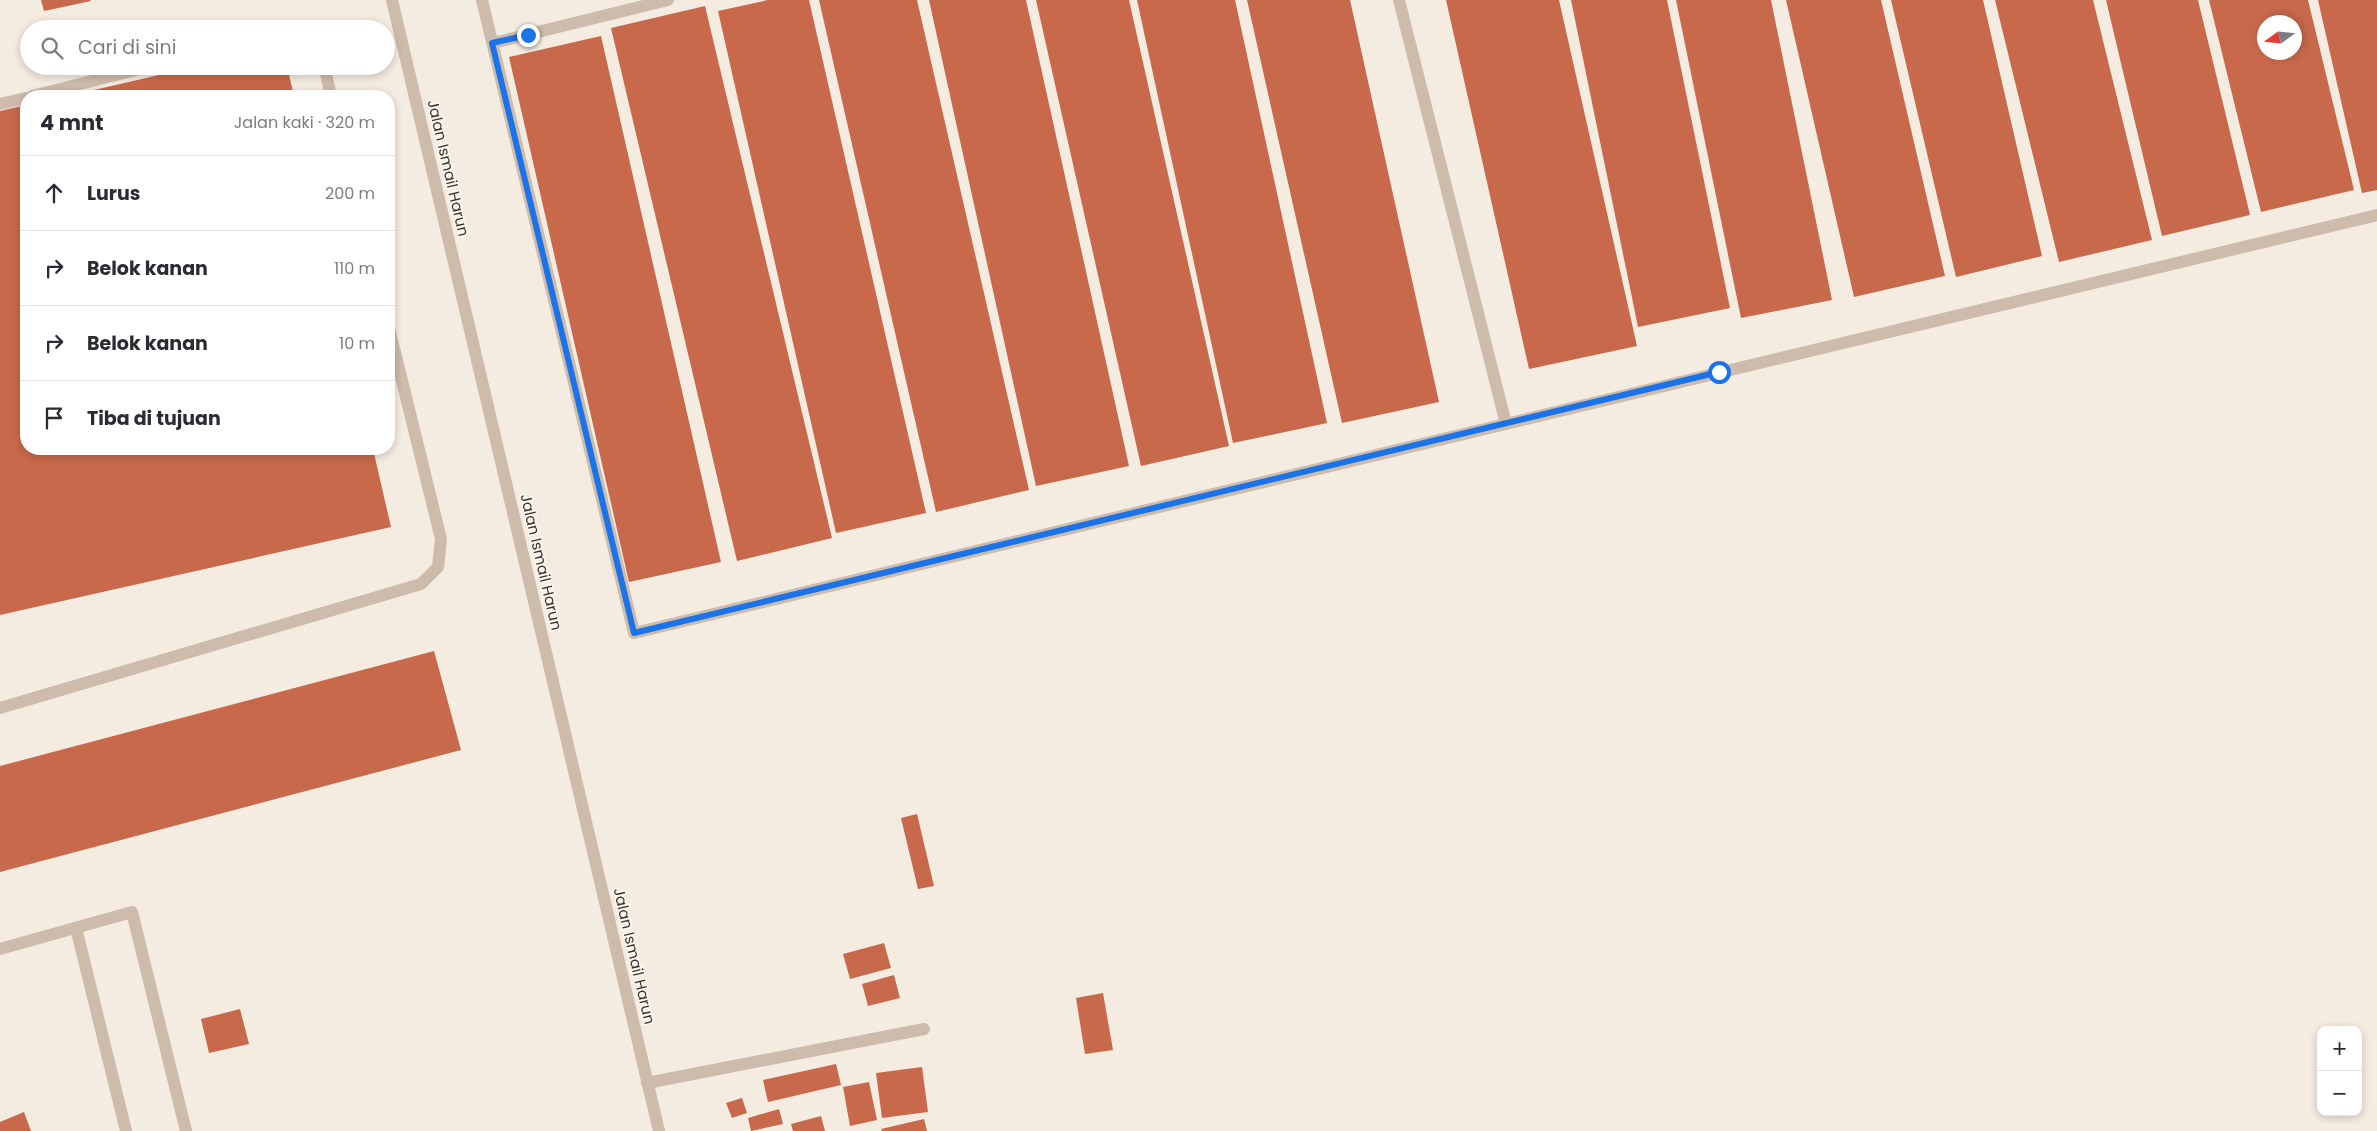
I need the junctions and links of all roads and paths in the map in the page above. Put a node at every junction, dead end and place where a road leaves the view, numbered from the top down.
1 (392, 0) edge
2 (482, 0) edge
3 (668, 0) edge
4 (1399, 0) edge
5 (492, 43) junction
6 (116, 75) edge
7 (326, 75) edge
8 (56, 90) edge
9 (330, 90) edge
10 (20, 99) edge
11 (0, 104) edge
12 (2377, 214) edge
13 (395, 352) edge
14 (1506, 424) junction
15 (0, 708) edge
16 (76, 928) junction
17 (0, 949) edge
18 (924, 1029) dead end
19 (647, 1083) junction
20 (126, 1131) edge
21 (186, 1131) edge
22 (659, 1131) edge

1 - 19 street, Jalan Ismail Harun
2 - 5 street
3 - 5 street
4 - 14 street
5 - 14 street
6 - 8 street
7 - 9 street
10 - 11 street
12 - 14 street
13 - 15 street
16 - 17 street
16 - 20 street
16 - 21 street
18 - 19 street
19 - 22 street, Jalan Ismail Harun

